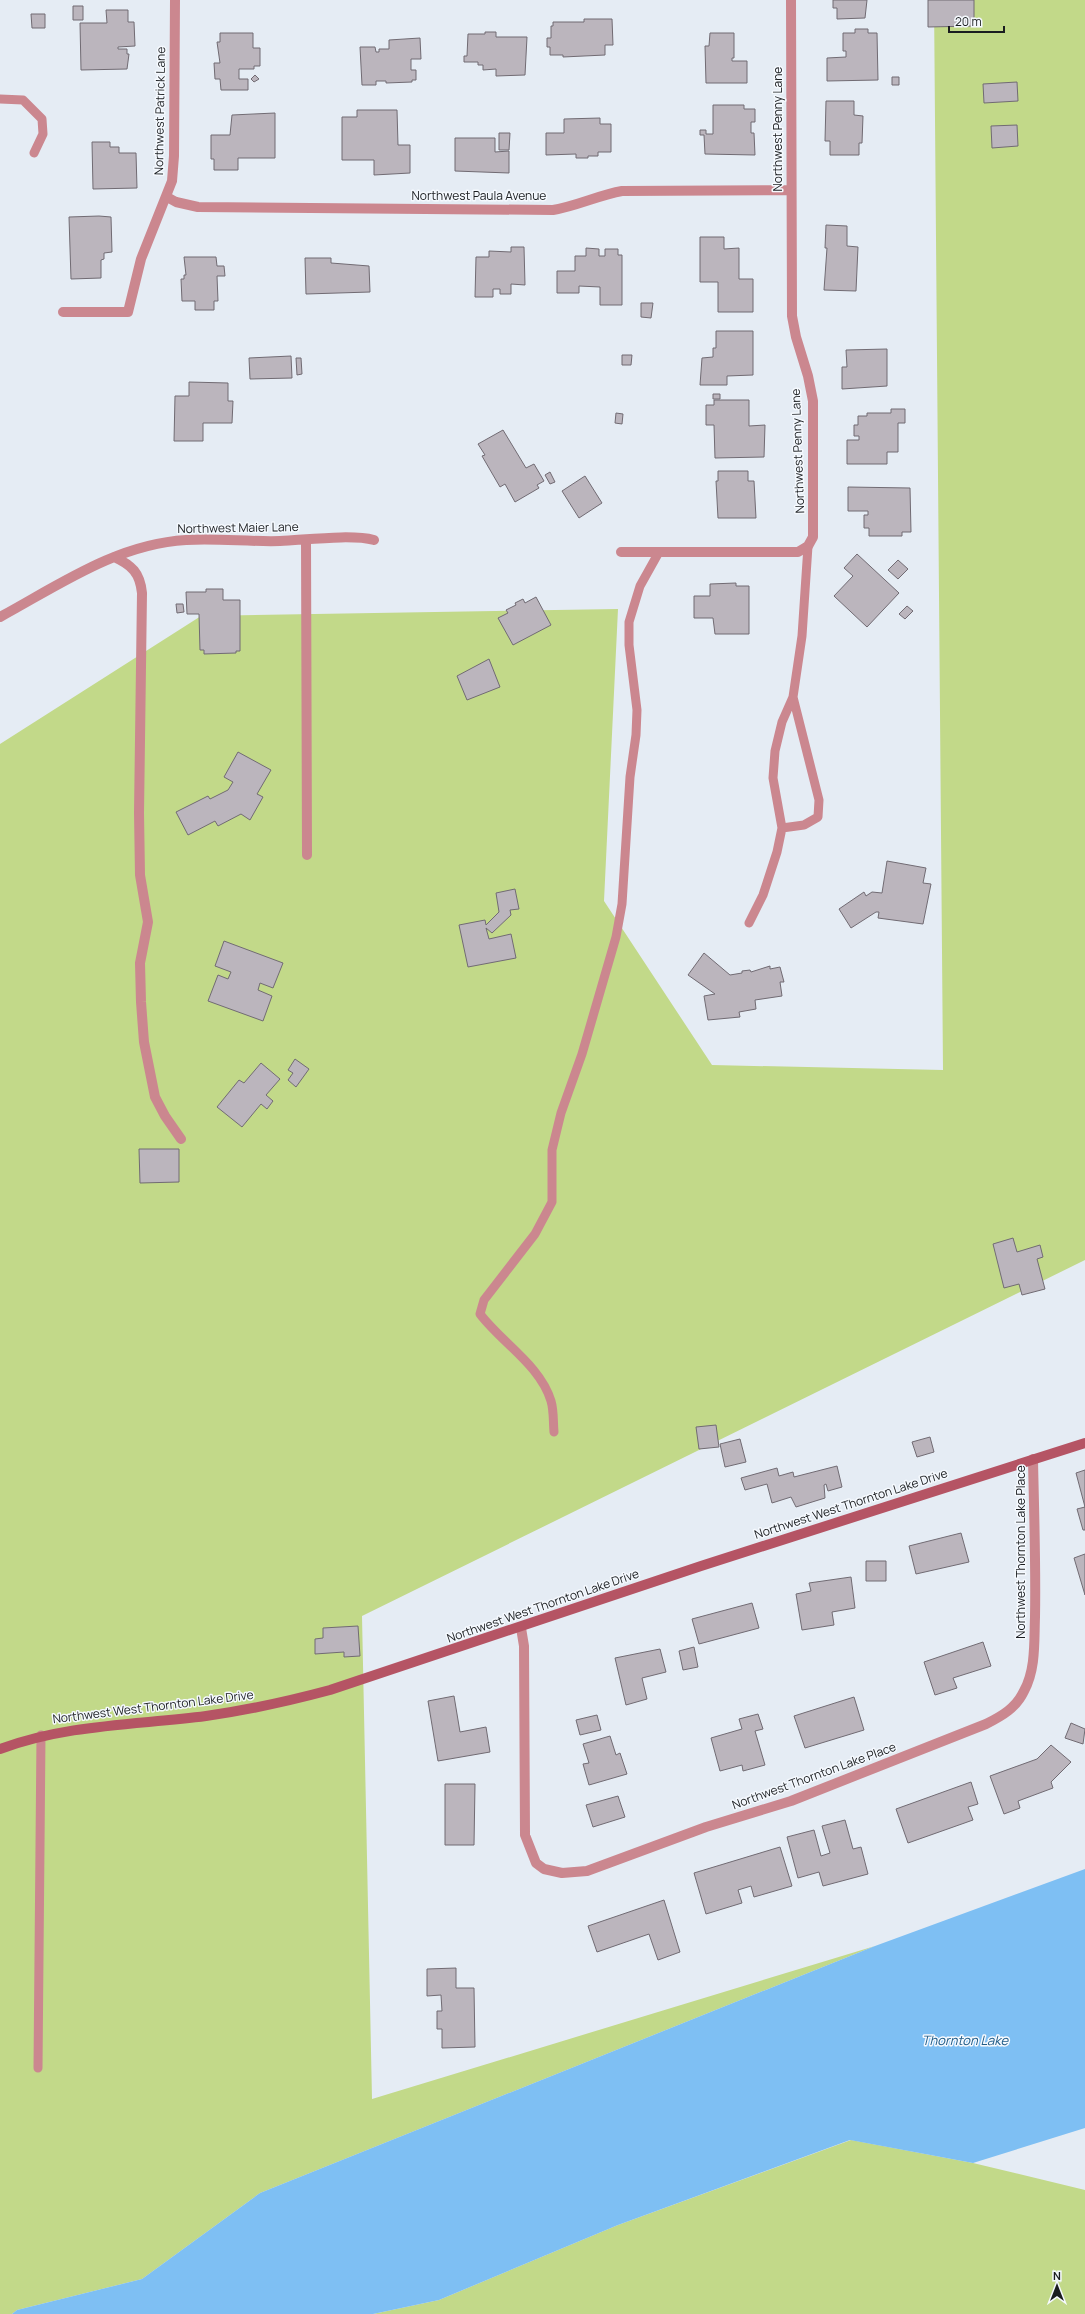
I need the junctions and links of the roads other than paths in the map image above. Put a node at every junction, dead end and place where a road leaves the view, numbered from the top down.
1 (175, 0) edge
2 (791, 0) edge
3 (0, 99) edge
4 (34, 153) dead end
5 (791, 190) junction
6 (167, 197) junction
7 (63, 312) dead end
8 (306, 540) junction
9 (374, 540) dead end
10 (808, 546) junction
11 (621, 552) dead end
12 (659, 552) junction
13 (114, 557) junction
14 (0, 617) edge
15 (793, 697) junction
16 (782, 828) junction
17 (307, 855) dead end
18 (749, 923) dead end
19 (181, 1140) dead end
20 (554, 1432) dead end
21 (1085, 1443) edge
22 (1033, 1459) junction
23 (521, 1628) junction
24 (41, 1735) junction
25 (0, 1749) edge
26 (38, 2068) dead end

1 - 6 street, Northwest Patrick Lane
2 - 5 street, Northwest Penny Lane
3 - 4 lane
5 - 6 street, Northwest Paula Avenue
5 - 10 street, Northwest Penny Lane
6 - 7 street, Northwest Patrick Lane
8 - 9 street, Northwest Maier Lane
8 - 13 street, Northwest Maier Lane
8 - 17 street
10 - 12 street
10 - 15 lane
11 - 12 street
12 - 20 lane
13 - 14 street, Northwest Maier Lane
13 - 19 street
15 - 16 lane
15 - 16 lane
16 - 18 lane
21 - 22 street, Northwest West Thornton Lake Drive
22 - 23 street, Northwest West Thornton Lake Drive
22 - 23 street, Northwest Thornton Lake Place
23 - 24 street, Northwest West Thornton Lake Drive
24 - 25 street, Northwest West Thornton Lake Drive
24 - 26 lane

